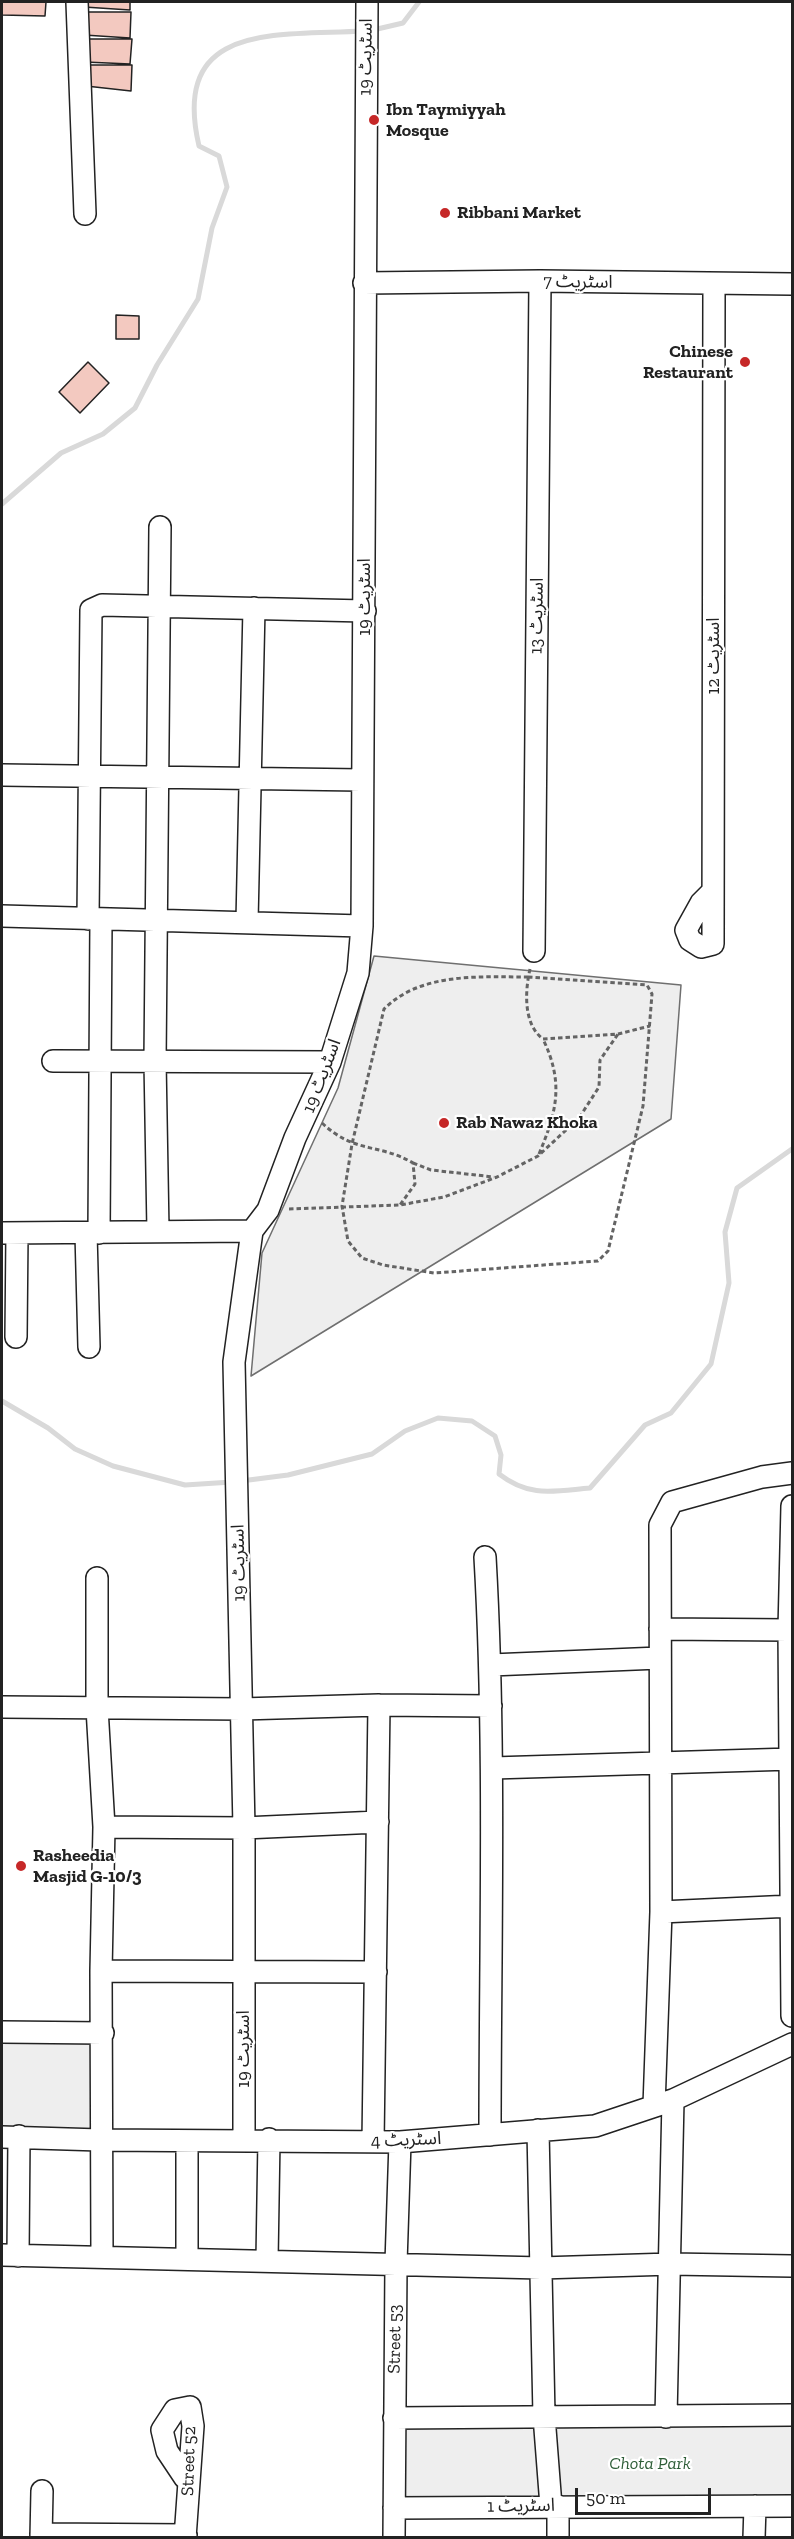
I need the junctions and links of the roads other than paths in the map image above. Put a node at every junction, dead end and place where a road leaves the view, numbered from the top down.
1 (76, 2) edge
2 (367, 2) edge
3 (85, 214) dead end
4 (540, 281) junction
5 (364, 283) junction
6 (792, 284) edge
7 (714, 285) junction
8 (160, 527) dead end
9 (161, 607) junction
10 (254, 609) junction
11 (365, 611) junction
12 (2, 775) edge
13 (160, 777) junction
14 (88, 778) junction
15 (251, 778) junction
16 (361, 780) junction
17 (712, 892) dead end
18 (2, 916) edge
19 (95, 919) junction
20 (156, 921) junction
21 (248, 921) junction
22 (362, 926) junction
23 (534, 951) road end
24 (53, 1061) dead end
25 (99, 1061) junction
26 (155, 1061) junction
27 (330, 1062) junction
28 (158, 1231) junction
29 (252, 1232) junction
30 (9, 1233) edge
31 (92, 1233) junction
32 (16, 1337) dead end
33 (89, 1347) dead end
34 (792, 1473) edge
35 (792, 1506) edge
36 (791, 1554) edge
37 (485, 1557) dead end
38 (97, 1578) dead end
39 (660, 1629) junction
40 (789, 1630) junction
41 (659, 1658) junction
42 (491, 1665) junction
43 (379, 1705) junction
44 (491, 1706) junction
45 (2, 1707) edge
46 (97, 1708) junction
47 (242, 1709) junction
48 (792, 1719) edge
49 (792, 1759) edge
50 (660, 1761) junction
51 (493, 1768) junction
52 (378, 1822) junction
53 (104, 1827) junction
54 (244, 1828) junction
55 (792, 1906) edge
56 (661, 1912) junction
57 (101, 1971) junction
58 (244, 1971) junction
59 (376, 1972) junction
60 (792, 2016) edge
61 (2, 2032) edge
62 (103, 2033) junction
63 (792, 2044) edge
64 (664, 2103) junction
65 (538, 2130) junction
66 (490, 2135) junction
67 (10, 2136) edge
68 (270, 2139) junction
69 (100, 2140) junction
70 (244, 2140) junction
71 (187, 2141) junction
72 (374, 2142) junction
73 (400, 2142) junction
74 (10, 2255) edge
75 (102, 2257) junction
76 (187, 2259) junction
77 (267, 2260) junction
78 (396, 2263) junction
79 (670, 2264) junction
80 (792, 2266) edge
81 (541, 2268) junction
82 (792, 2415) edge
83 (544, 2416) junction
84 (666, 2417) junction
85 (394, 2418) junction
86 (185, 2478) dead end
87 (42, 2491) dead end
88 (554, 2506) junction
89 (755, 2506) junction
90 (792, 2506) edge
91 (394, 2508) junction
92 (41, 2536) edge
93 (185, 2536) edge
94 (394, 2538) edge
95 (558, 2538) edge
96 (754, 2538) edge

1 - 3 street
2 - 5 street, اسٹریٹ 19
4 - 5 street, اسٹریٹ 7
4 - 7 street, اسٹریٹ 7
4 - 23 street, اسٹریٹ 13
5 - 11 street, اسٹریٹ 19
6 - 7 street, اسٹریٹ 7
7 - 17 street, اسٹریٹ 12
8 - 9 street
9 - 10 street
9 - 13 street
9 - 14 street
10 - 11 street
10 - 15 street
11 - 16 street, اسٹریٹ 19
12 - 14 street
13 - 14 street
13 - 15 street
13 - 20 street
14 - 19 street
15 - 16 street
15 - 21 street
16 - 22 street, اسٹریٹ 19
18 - 19 street
19 - 20 street
19 - 25 street
20 - 21 street
20 - 26 street
21 - 22 street
22 - 27 street, اسٹریٹ 19
24 - 25 street
25 - 26 street
25 - 31 street
26 - 27 street
26 - 28 street
27 - 29 street, اسٹریٹ 19
28 - 29 street
28 - 31 street
29 - 47 street, اسٹریٹ 19
30 - 31 street
30 - 32 street
31 - 33 street
34 - 39 street
35 - 36 street
36 - 40 street
37 - 42 street
38 - 46 street
39 - 40 street
39 - 41 street
40 - 48 street
41 - 42 street
41 - 50 street
42 - 44 street
43 - 44 street
43 - 47 street
43 - 52 street
44 - 51 street
45 - 46 street
46 - 47 street
46 - 53 street
47 - 54 street, اسٹریٹ 19
48 - 49 street
49 - 50 street
49 - 55 street
50 - 51 street
50 - 56 street
51 - 66 street
52 - 54 street
52 - 59 street
53 - 54 street
53 - 57 street
54 - 58 street, اسٹریٹ 19
55 - 56 street
55 - 60 street
56 - 64 street
57 - 58 street
57 - 62 street
58 - 59 street
58 - 70 street, اسٹریٹ 19
59 - 72 street
61 - 62 street
62 - 69 street
63 - 64 street, اسٹریٹ 4
64 - 65 street, اسٹریٹ 4
64 - 79 street
65 - 66 street, اسٹریٹ 4
65 - 81 street
66 - 73 street, اسٹریٹ 4
67 - 69 street, اسٹریٹ 4
67 - 74 street
68 - 70 street, اسٹریٹ 4
68 - 72 street, اسٹریٹ 4
68 - 77 street
69 - 71 street, اسٹریٹ 4
69 - 75 street
70 - 71 street, اسٹریٹ 4
71 - 76 street
72 - 73 street, اسٹریٹ 4
73 - 78 street, Street 53
74 - 75 street
75 - 76 street
76 - 77 street
77 - 78 street
78 - 81 street
78 - 85 street, Street 53
79 - 80 street
79 - 81 street
79 - 84 street
81 - 83 street
82 - 84 street
83 - 84 street
83 - 85 street
83 - 88 street
85 - 91 street, Street 53
86 - 93 street, Street 52
87 - 92 street
88 - 89 street, اسٹریٹ 1
88 - 91 street, اسٹریٹ 1
88 - 95 street
89 - 90 street, اسٹریٹ 1
89 - 96 street
91 - 94 street, Street 53
92 - 93 street

